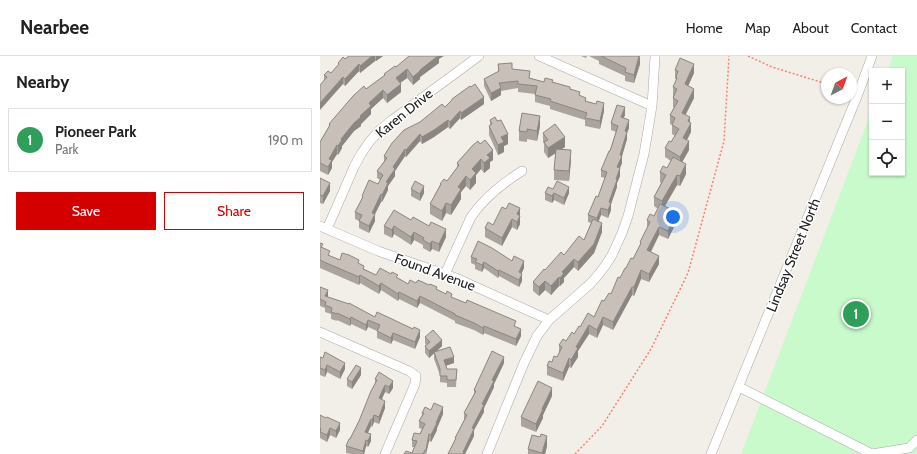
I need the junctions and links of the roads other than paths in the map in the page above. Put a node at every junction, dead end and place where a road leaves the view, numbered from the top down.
1 (479, 56) edge
2 (539, 56) edge
3 (872, 56) edge
4 (655, 57) edge
5 (652, 106) junction
6 (522, 171) dead end
7 (324, 227) edge
8 (445, 274) junction
9 (549, 320) junction
10 (320, 332) edge
11 (739, 387) junction
12 (917, 440) edge
13 (385, 454) edge
14 (487, 454) edge
15 (711, 454) edge

1 - 7 street, Karen Drive
2 - 5 street
3 - 11 street, Lindsay Street North
4 - 5 street
5 - 9 street
6 - 8 street
7 - 8 street, Found Avenue
8 - 9 street, Found Avenue
9 - 14 street
10 - 13 street
11 - 12 street
11 - 15 street, Lindsay Street North

